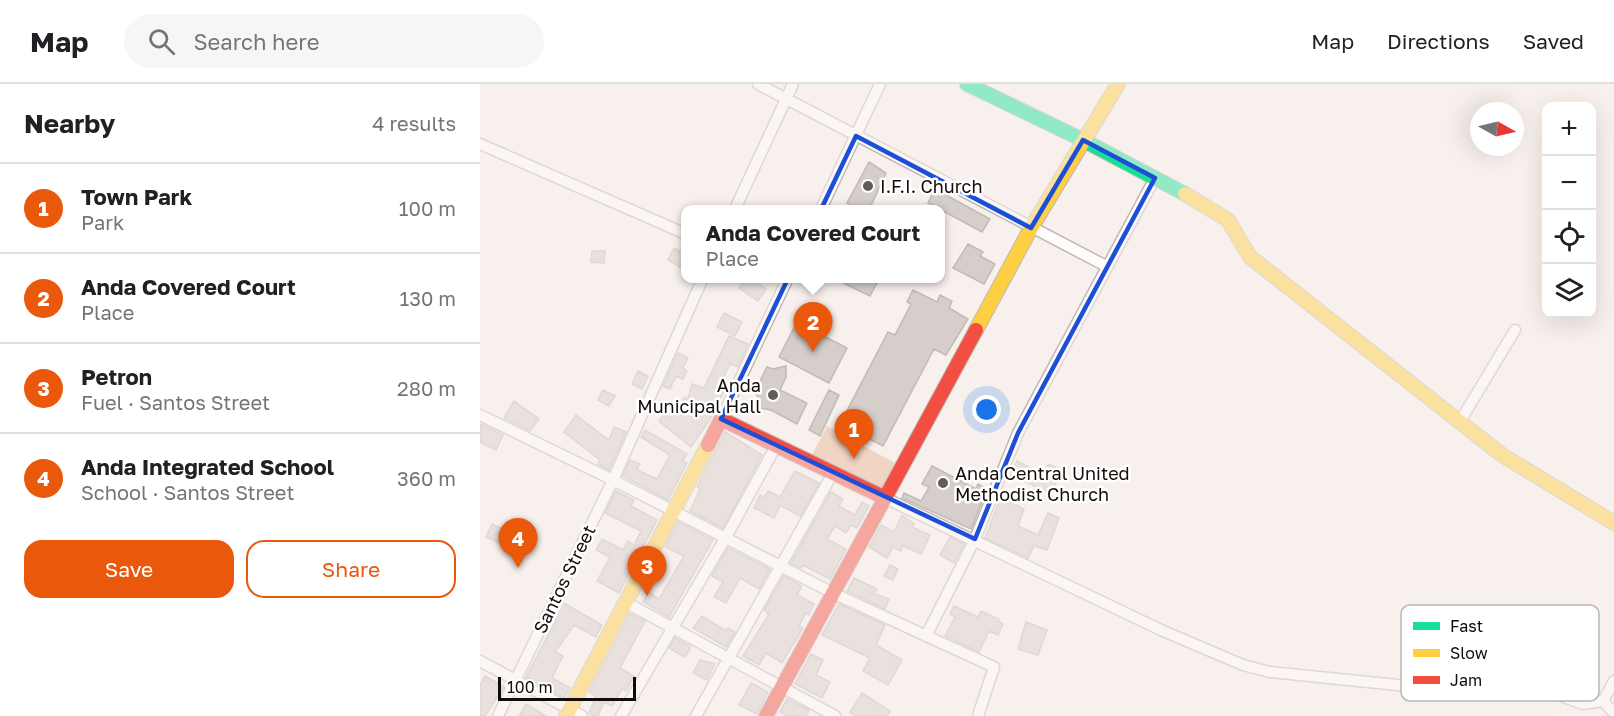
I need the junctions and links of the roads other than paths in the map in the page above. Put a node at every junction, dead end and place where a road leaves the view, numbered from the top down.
1 (758, 84) edge
2 (793, 84) edge
3 (880, 84) edge
4 (967, 84) edge
5 (1118, 84) edge
6 (784, 100) junction
7 (856, 136) junction
8 (1083, 140) junction
9 (480, 144) edge
10 (1155, 178) junction
11 (737, 205) edge
12 (823, 205) edge
13 (1031, 228) junction
14 (681, 232) edge
15 (1106, 266) junction
16 (701, 283) edge
17 (784, 283) edge
18 (1515, 330) dead end
19 (480, 415) edge
20 (721, 419) junction
21 (1459, 423) junction
22 (776, 446) junction
23 (833, 473) junction
24 (613, 480) junction
25 (885, 498) junction
26 (672, 511) junction
27 (1614, 523) edge
28 (726, 537) junction
29 (975, 539) junction
30 (782, 567) junction
31 (834, 594) junction
32 (625, 602) junction
33 (671, 627) junction
34 (926, 636) junction
35 (729, 656) junction
36 (480, 661) edge
37 (514, 679) junction
38 (1614, 681) edge
39 (1401, 685) edge
40 (782, 688) junction
41 (1575, 701) edge
42 (1604, 701) junction
43 (1614, 713) edge
44 (572, 714) edge
45 (498, 716) edge
46 (621, 716) edge
47 (696, 716) edge
48 (766, 716) edge
49 (836, 716) edge
50 (978, 716) edge

1 - 6 street
2 - 6 street
3 - 7 street
4 - 8 street
5 - 8 street
6 - 7 street
6 - 11 street
7 - 12 street
7 - 13 street
8 - 10 street
8 - 13 street
9 - 14 street
10 - 15 street
10 - 21 street
13 - 15 street
13 - 25 street
15 - 29 street
16 - 24 street, Santos Street
17 - 20 street
18 - 21 street
19 - 24 street
20 - 22 street
20 - 26 street
21 - 27 street
22 - 23 street
22 - 28 street
23 - 25 street
23 - 30 street
24 - 26 street
24 - 37 street, Santos Street
25 - 29 street
25 - 31 street
26 - 28 street
26 - 32 street
28 - 30 street
28 - 33 street
29 - 34 street
29 - 39 street
30 - 31 street
30 - 35 street
31 - 34 street
31 - 40 street
32 - 33 street
32 - 44 street
33 - 35 street
33 - 46 street
34 - 50 street
35 - 40 street
35 - 47 street
36 - 37 street
37 - 44 street
37 - 45 street, Santos Street
38 - 42 street
40 - 48 street
40 - 49 street
41 - 42 street
42 - 43 street

